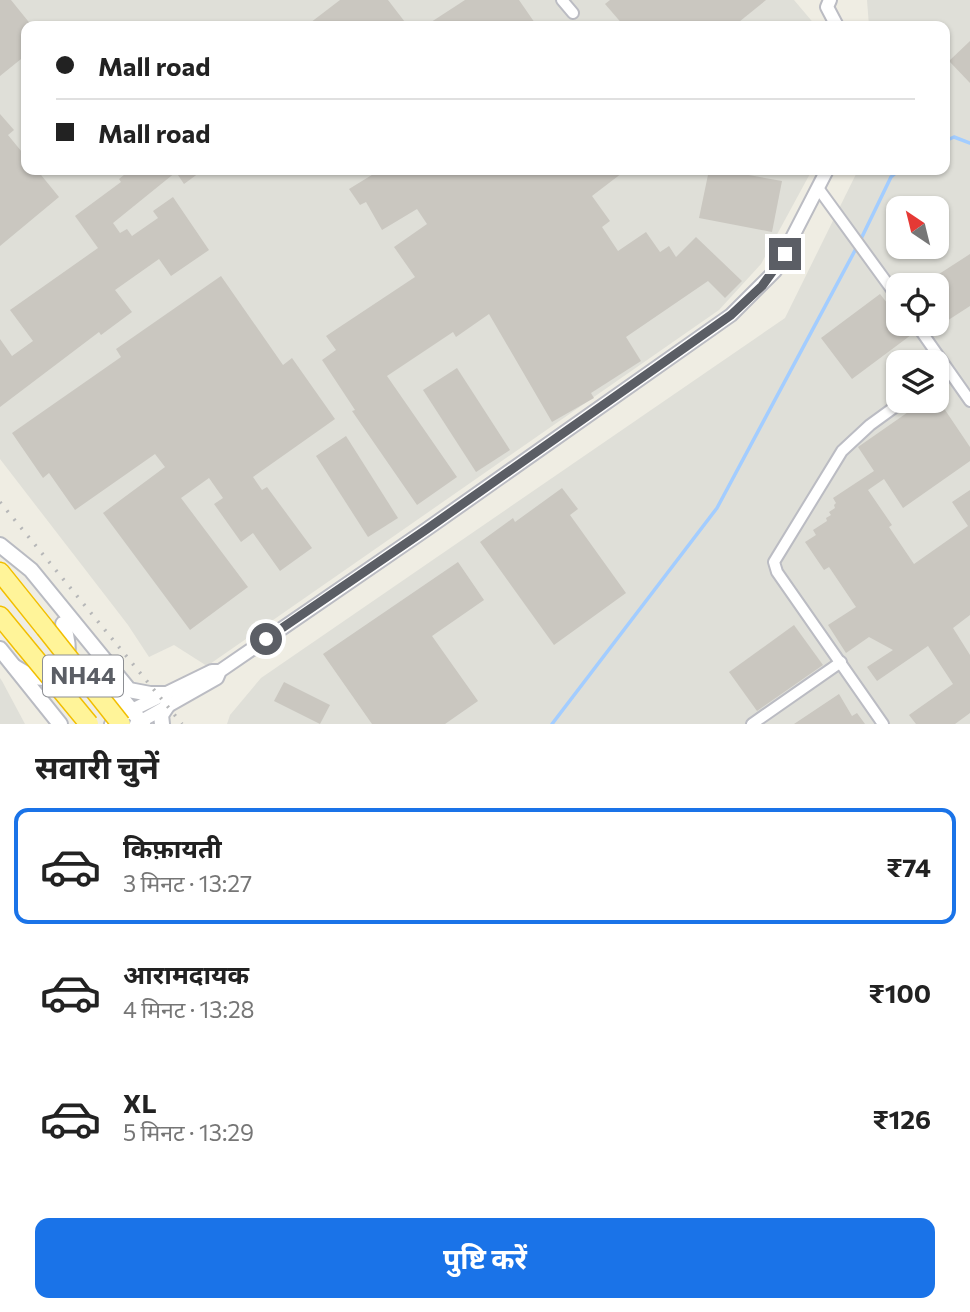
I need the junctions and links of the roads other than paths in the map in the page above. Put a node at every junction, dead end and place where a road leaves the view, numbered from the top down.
1 (562, 0) edge
2 (826, 3) edge
3 (573, 13) dead end
4 (835, 21) edge
5 (824, 175) edge
6 (818, 188) junction
7 (886, 282) edge
8 (949, 371) edge
9 (970, 401) edge
10 (886, 413) edge
11 (0, 545) edge
12 (0, 572) edge
13 (0, 616) edge
14 (63, 624) junction
15 (0, 649) edge
16 (841, 662) junction
17 (0, 664) edge
18 (15, 667) junction
19 (166, 700) junction
20 (134, 721) edge
21 (48, 724) edge
22 (60, 724) edge
23 (89, 724) edge
24 (111, 724) edge
25 (162, 724) edge
26 (752, 724) edge
27 (883, 724) edge

1 - 3 street
2 - 4 street
5 - 6 street
6 - 7 street
6 - 19 street
8 - 9 street
10 - 16 street
11 - 14 main road
11 - 19 main road
12 - 20 highway, NH44, bridge
13 - 23 highway, NH44, bridge
14 - 18 main road
14 - 20 main road
15 - 18 main road
16 - 26 street
16 - 27 street
17 - 21 main road
18 - 22 main road
19 - 20 street
19 - 25 main road
20 - 24 street

